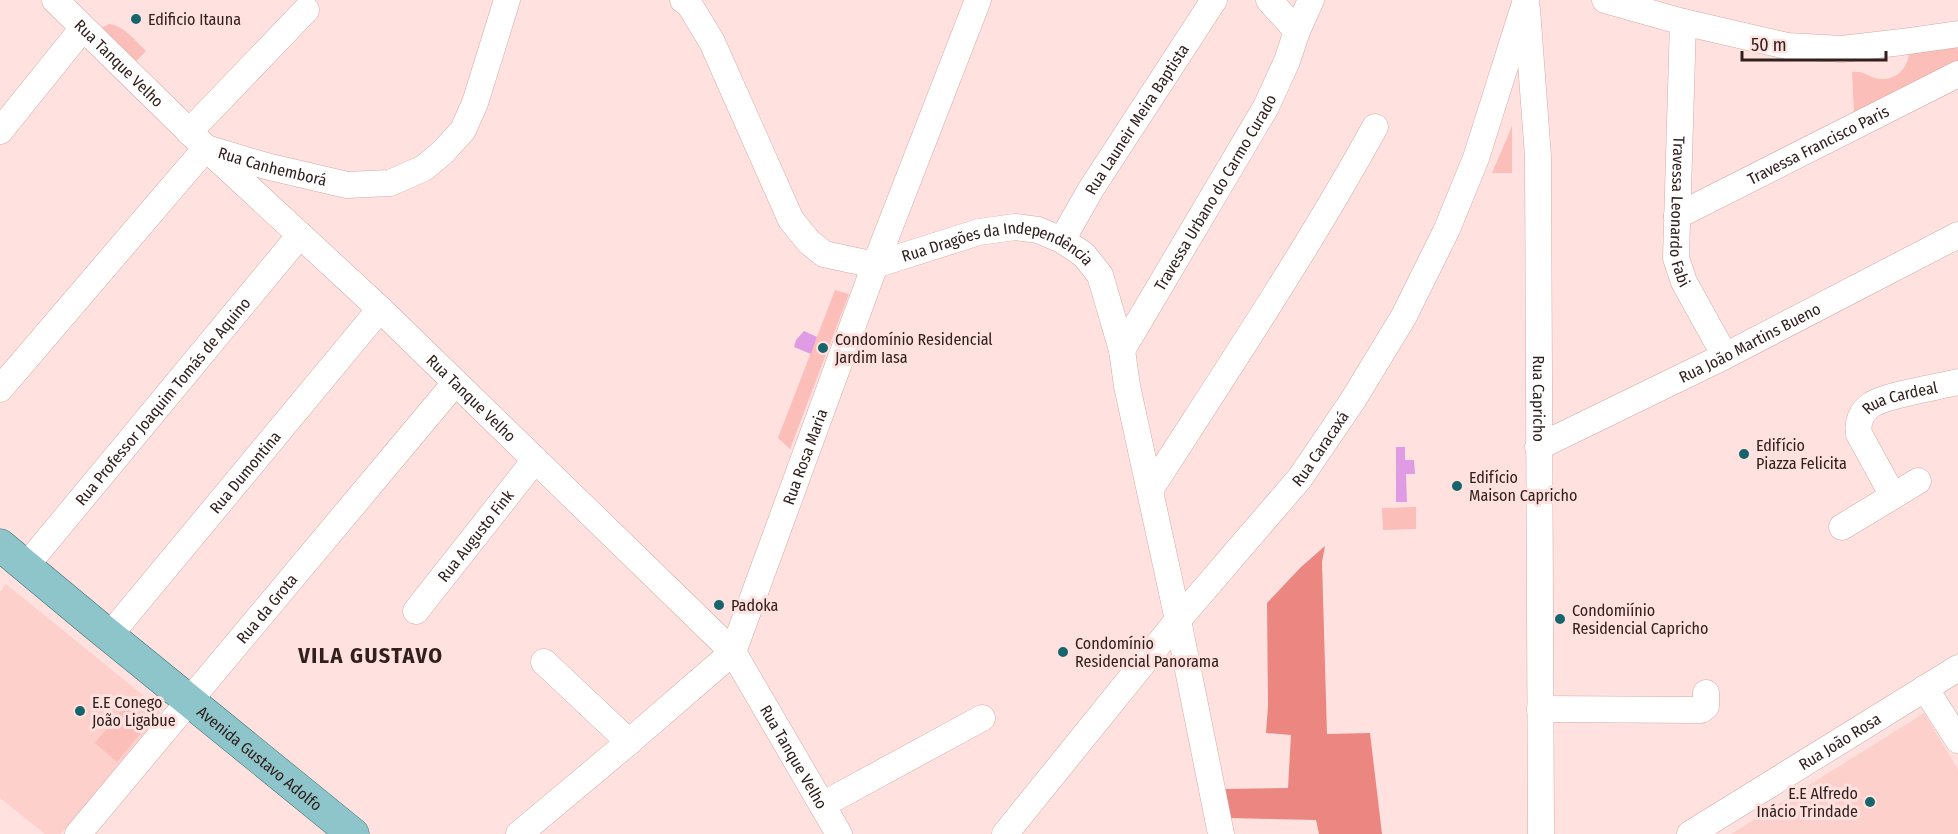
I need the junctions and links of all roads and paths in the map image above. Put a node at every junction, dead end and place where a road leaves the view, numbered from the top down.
1 (55, 0) edge
2 (507, 0) edge
3 (683, 0) edge
4 (978, 0) edge
5 (1214, 0) edge
6 (1269, 0) edge
7 (1311, 0) edge
8 (1527, 0) edge
9 (1605, 0) edge
10 (306, 10) dead end
11 (1683, 22) junction
12 (83, 28) junction
13 (1298, 31) junction
14 (1958, 33) edge
15 (1958, 74) edge
16 (1502, 75) junction
17 (1534, 82) junction
18 (1375, 127) dead end
19 (0, 131) edge
20 (197, 140) junction
21 (1677, 216) junction
22 (300, 235) junction
23 (1958, 235) edge
24 (1062, 240) junction
25 (875, 265) junction
26 (380, 309) junction
27 (1122, 350) junction
28 (1725, 356) junction
29 (455, 382) junction
30 (1958, 382) edge
31 (0, 388) edge
32 (1538, 447) junction
33 (535, 460) junction
34 (1918, 481) dead end
35 (1150, 490) junction
36 (1893, 496) junction
37 (1842, 527) dead end
38 (0, 545) edge
39 (26, 566) junction
40 (416, 611) dead end
41 (1178, 620) junction
42 (109, 636) junction
43 (733, 652) junction
44 (544, 662) dead end
45 (1958, 668) edge
46 (1926, 688) junction
47 (1706, 693) dead end
48 (189, 701) junction
49 (1540, 709) junction
50 (982, 718) dead end
51 (1958, 740) edge
52 (629, 742) junction
53 (822, 805) junction
54 (835, 833) edge
55 (78, 834) edge
56 (353, 834) edge
57 (519, 834) edge
58 (1005, 834) edge
59 (1221, 834) edge
60 (1541, 834) edge
61 (1690, 834) edge

1 - 12 street, Rua Tanque Velho
2 - 20 street, Rua Canhemborá
3 - 25 street, Rua Dragões da Independência
4 - 25 street, Rua Rosa Maria
5 - 24 street, Rua Launeir Meira Baptista
6 - 13 street
7 - 13 street, Travessa Urbano do Carmo Curado
8 - 16 street, Rua Caracaxá
8 - 17 street, Rua Capricho
9 - 11 street
10 - 20 street
11 - 14 street
11 - 21 street, Travessa Leonardo Fabi
12 - 19 street
12 - 20 street, Rua Tanque Velho
13 - 27 street, Travessa Urbano do Carmo Curado
15 - 21 street, Travessa Francisco Paris
16 - 17 street
16 - 41 street, Rua Caracaxá
17 - 32 street, Rua Capricho
18 - 35 street
20 - 22 street, Rua Tanque Velho
20 - 31 street, Rua Canhemborá
21 - 28 street, Travessa Leonardo Fabi
22 - 26 street, Rua Tanque Velho
22 - 39 street, Rua Professor Joaquim Tomás de Aquino
23 - 28 street, Rua João Martins Bueno
24 - 25 street, Rua Dragões da Independência
24 - 27 street, Rua Dragões da Independência
25 - 43 street, Rua Rosa Maria
26 - 29 street, Rua Tanque Velho
26 - 42 street, Rua Dumontina
27 - 35 street, Rua Dragões da Independência
28 - 32 street, Rua João Martins Bueno
29 - 33 street, Rua Tanque Velho
29 - 48 street, Rua da Grota
30 - 36 street, Rua Cardeal
32 - 49 street, Rua Capricho
33 - 40 street, Rua Augusto Fink
33 - 43 street, Rua Tanque Velho
34 - 36 street
35 - 41 street, Rua Dragões da Independência
36 - 37 street
38 - 39 main road, Avenida Gustavo Adolfo
39 - 42 main road, Avenida Gustavo Adolfo
41 - 58 street, Rua Caracaxá
41 - 59 street, Rua Dragões da Independência
42 - 48 main road, Avenida Gustavo Adolfo
43 - 52 street, Rua Rosa Maria
43 - 53 street, Rua Tanque Velho
44 - 52 street
45 - 46 street, Rua João Rosa
46 - 51 street
46 - 61 street, Rua João Rosa
47 - 49 street
48 - 55 street, Rua da Grota
48 - 56 main road, Avenida Gustavo Adolfo
49 - 60 street, Rua Capricho
50 - 53 street
52 - 57 street, Rua Rosa Maria
53 - 54 street, Rua Tanque Velho

